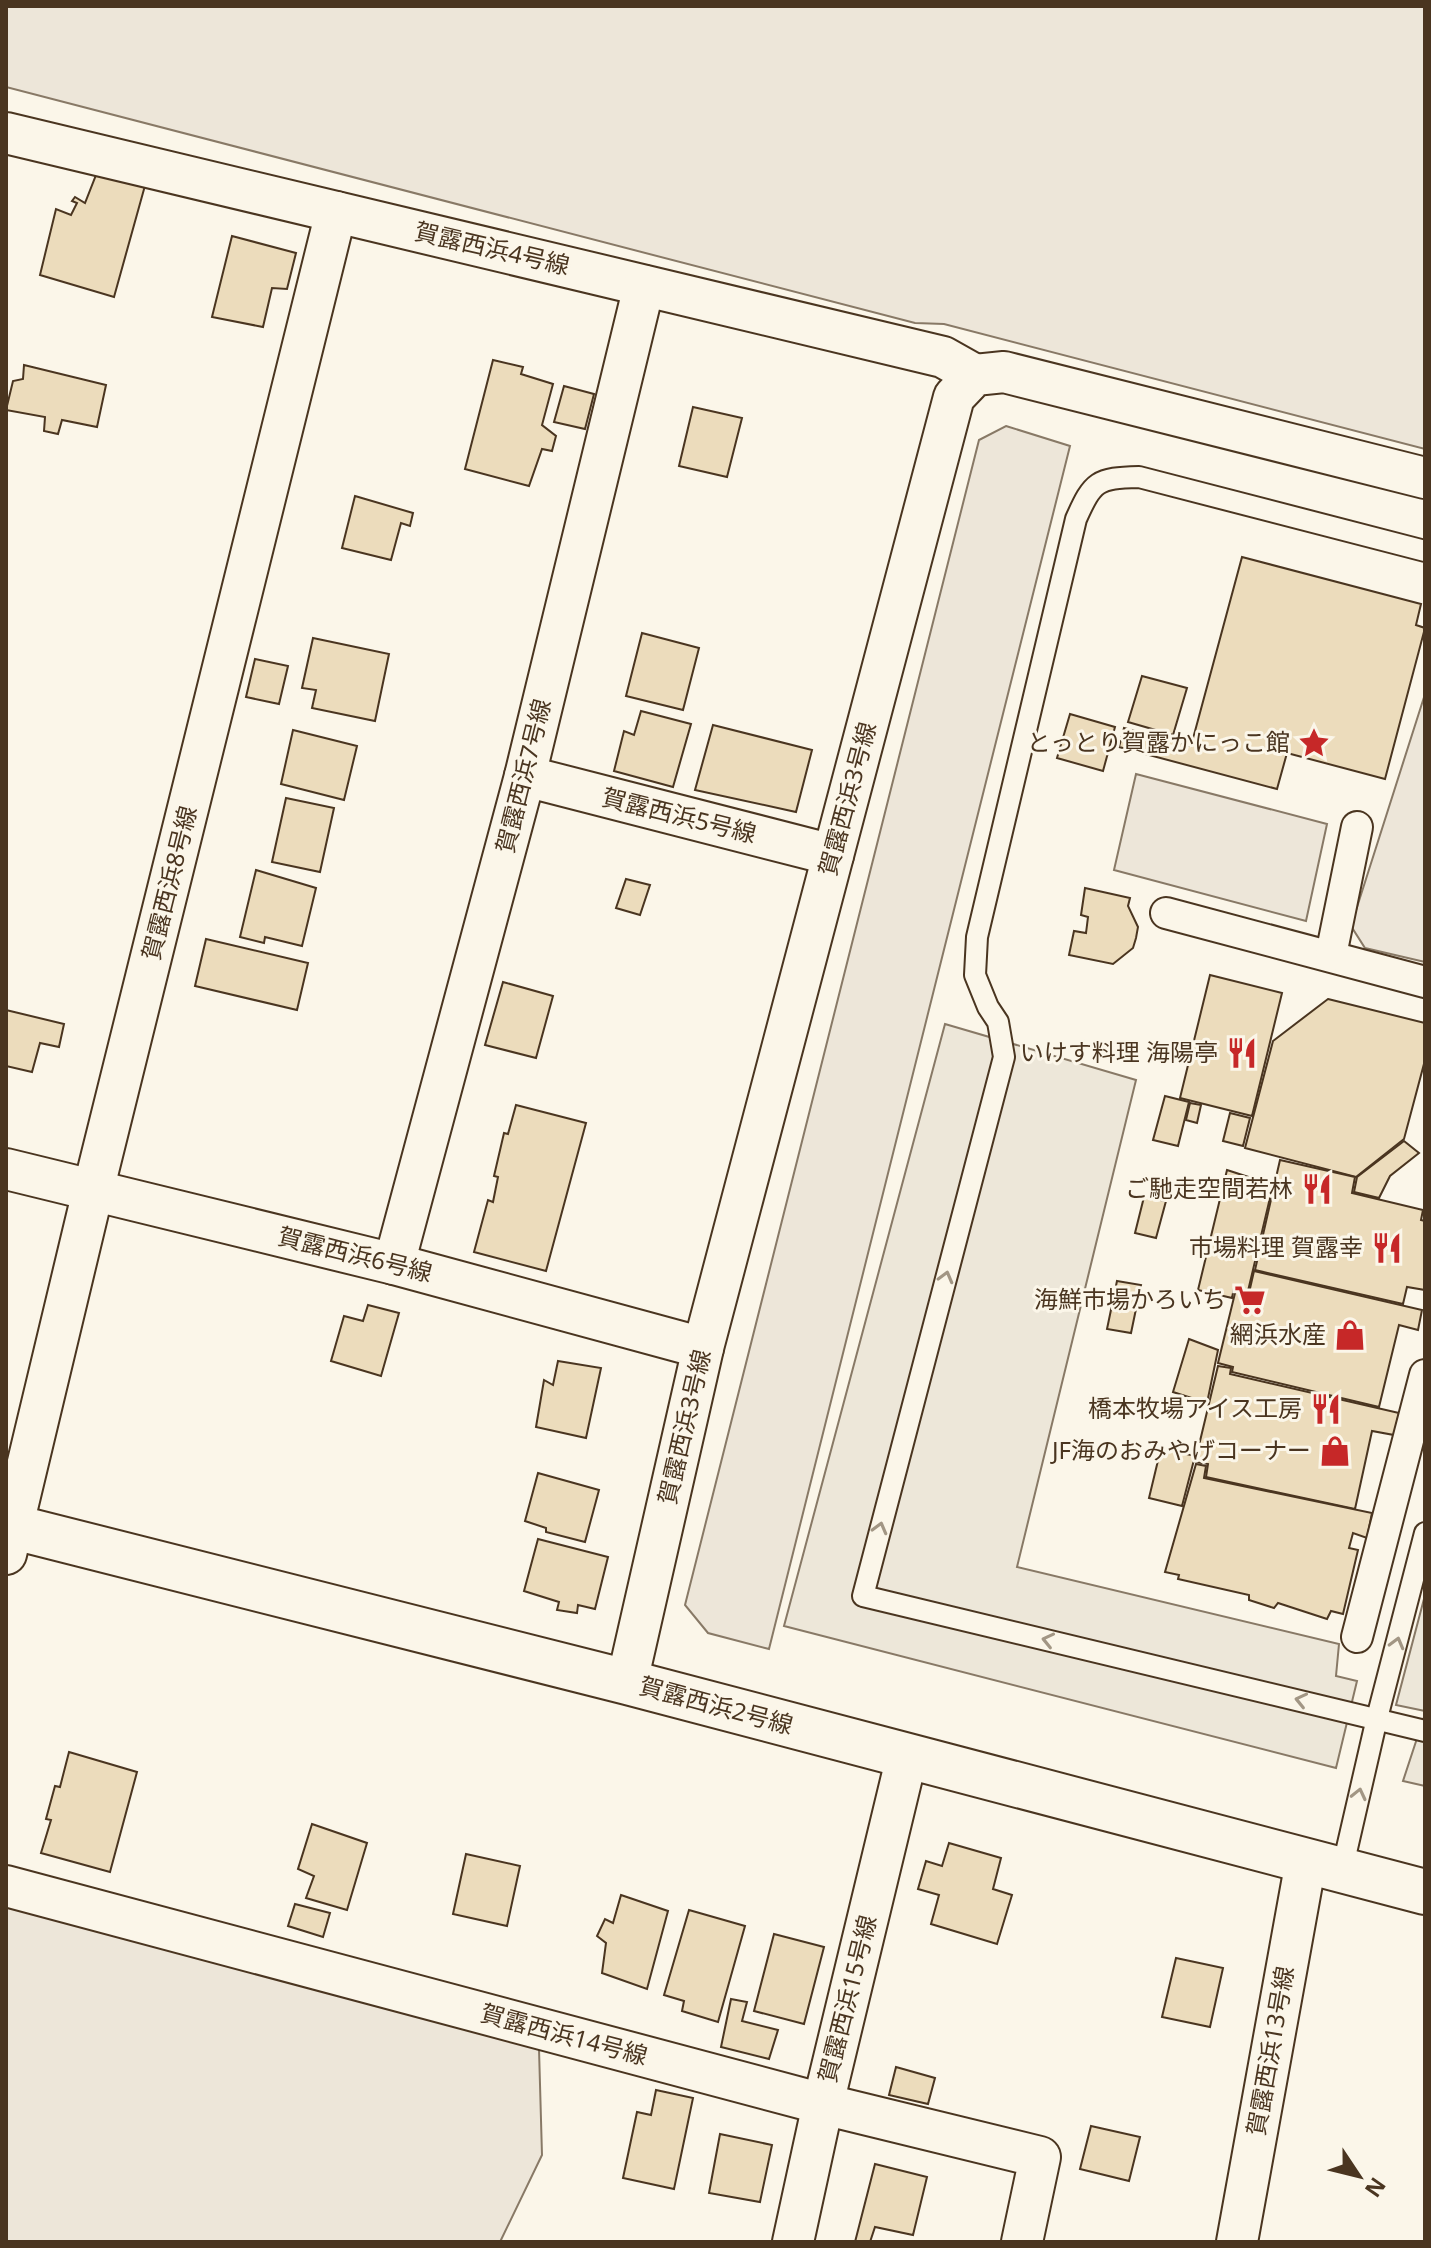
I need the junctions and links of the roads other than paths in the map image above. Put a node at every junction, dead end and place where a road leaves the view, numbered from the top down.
1 (6, 133) edge
2 (336, 212) junction
3 (644, 286) junction
4 (975, 375) junction
5 (1425, 478) edge
6 (1425, 551) edge
7 (525, 776) junction
8 (1357, 827) dead end
9 (833, 855) junction
10 (1166, 913) dead end
11 (1331, 955) junction
12 (1425, 982) edge
13 (6, 1169) edge
14 (93, 1191) junction
15 (394, 1264) junction
16 (703, 1348) junction
17 (1425, 1375) edge
18 (1425, 1533) edge
19 (9, 1535) edge
20 (1417, 1601) edge
21 (1357, 1637) dead end
22 (627, 1682) junction
23 (1377, 1718) junction
24 (1425, 1731) edge
25 (907, 1756) junction
26 (1324, 1865) junction
27 (6, 1886) edge
28 (1425, 1892) edge
29 (823, 2104) junction
30 (793, 2242) edge
31 (1022, 2242) edge
32 (1237, 2242) edge

1 - 2 street, 賀露西浜4号線
2 - 3 street, 賀露西浜4号線
2 - 14 street, 賀露西浜8号線
3 - 4 street, 賀露西浜4号線
3 - 7 street, 賀露西浜7号線
4 - 5 street
4 - 9 street, 賀露西浜3号線
23 -> 6 lane
7 - 9 street, 賀露西浜5号線
7 - 15 street, 賀露西浜7号線
8 - 11 street
9 - 16 street, 賀露西浜3号線
10 - 11 street
11 - 12 street
13 - 14 street, 賀露西浜6号線
14 - 15 street, 賀露西浜6号線
14 - 19 street, 賀露西浜8号線
15 - 16 street, 賀露西浜6号線
16 - 22 street, 賀露西浜3号線
17 - 21 street
18 - 20 lane
19 - 22 street, 賀露西浜2号線
23 -> 20 lane
22 - 25 street, 賀露西浜2号線
23 - 24 lane
26 -> 23 lane
25 - 26 street, 賀露西浜2号線
25 - 29 street, 賀露西浜15号線
26 - 28 street, 賀露西浜2号線
26 - 32 street, 賀露西浜13号線
27 - 29 street, 賀露西浜14号線
29 - 30 street, 賀露西浜15号線
29 - 31 street, 賀露西浜14号線

